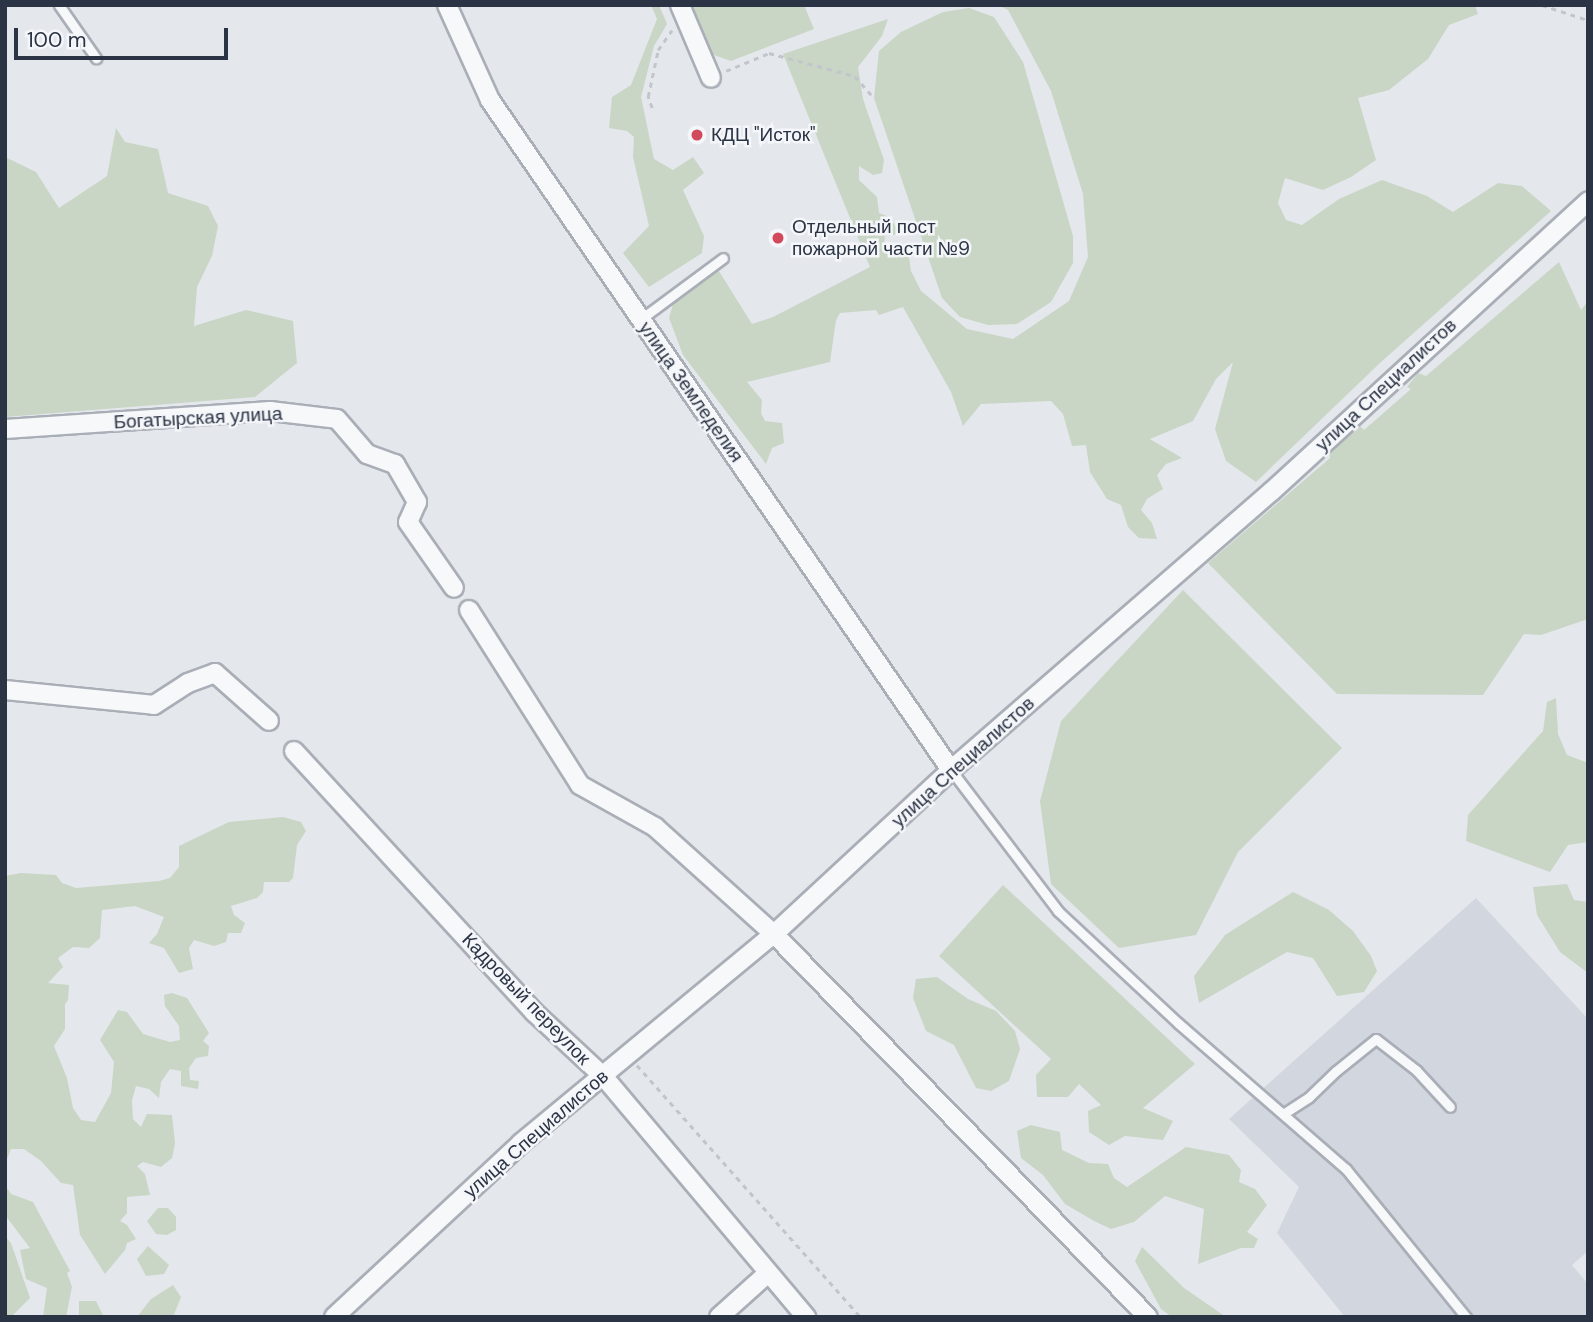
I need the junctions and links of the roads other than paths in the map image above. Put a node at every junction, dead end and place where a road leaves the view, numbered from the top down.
1 (59, 5) edge
2 (447, 5) edge
3 (680, 5) edge
4 (96, 58) dead end
5 (711, 78) dead end
6 (1588, 201) edge
7 (723, 258) dead end
8 (641, 319) junction
9 (5, 429) edge
10 (454, 588) dead end
11 (470, 610) dead end
12 (5, 690) edge
13 (269, 721) dead end
14 (294, 751) dead end
15 (951, 770) junction
16 (774, 933) junction
17 (604, 1077) junction
18 (1450, 1107) dead end
19 (1283, 1115) junction
20 (767, 1274) junction
21 (334, 1317) edge
22 (719, 1317) edge
23 (806, 1317) edge
24 (1148, 1317) edge
25 (1466, 1317) edge

1 - 4 lane
2 - 8 street, улица Земледелия
3 - 5 street
6 - 15 street, улица Специалистов
7 - 8 lane
8 - 15 street, улица Земледелия
9 - 10 street, Богатырская улица
11 - 16 street
12 - 13 street
14 - 17 street, Кадровый переулок
15 - 16 street, улица Специалистов
15 - 19 lane
16 - 17 street, улица Специалистов
16 - 24 street
17 - 20 street, Кадровый переулок
17 - 21 street, улица Специалистов
18 - 19 lane
19 - 25 lane
20 - 22 street
20 - 23 street, Кадровый переулок

